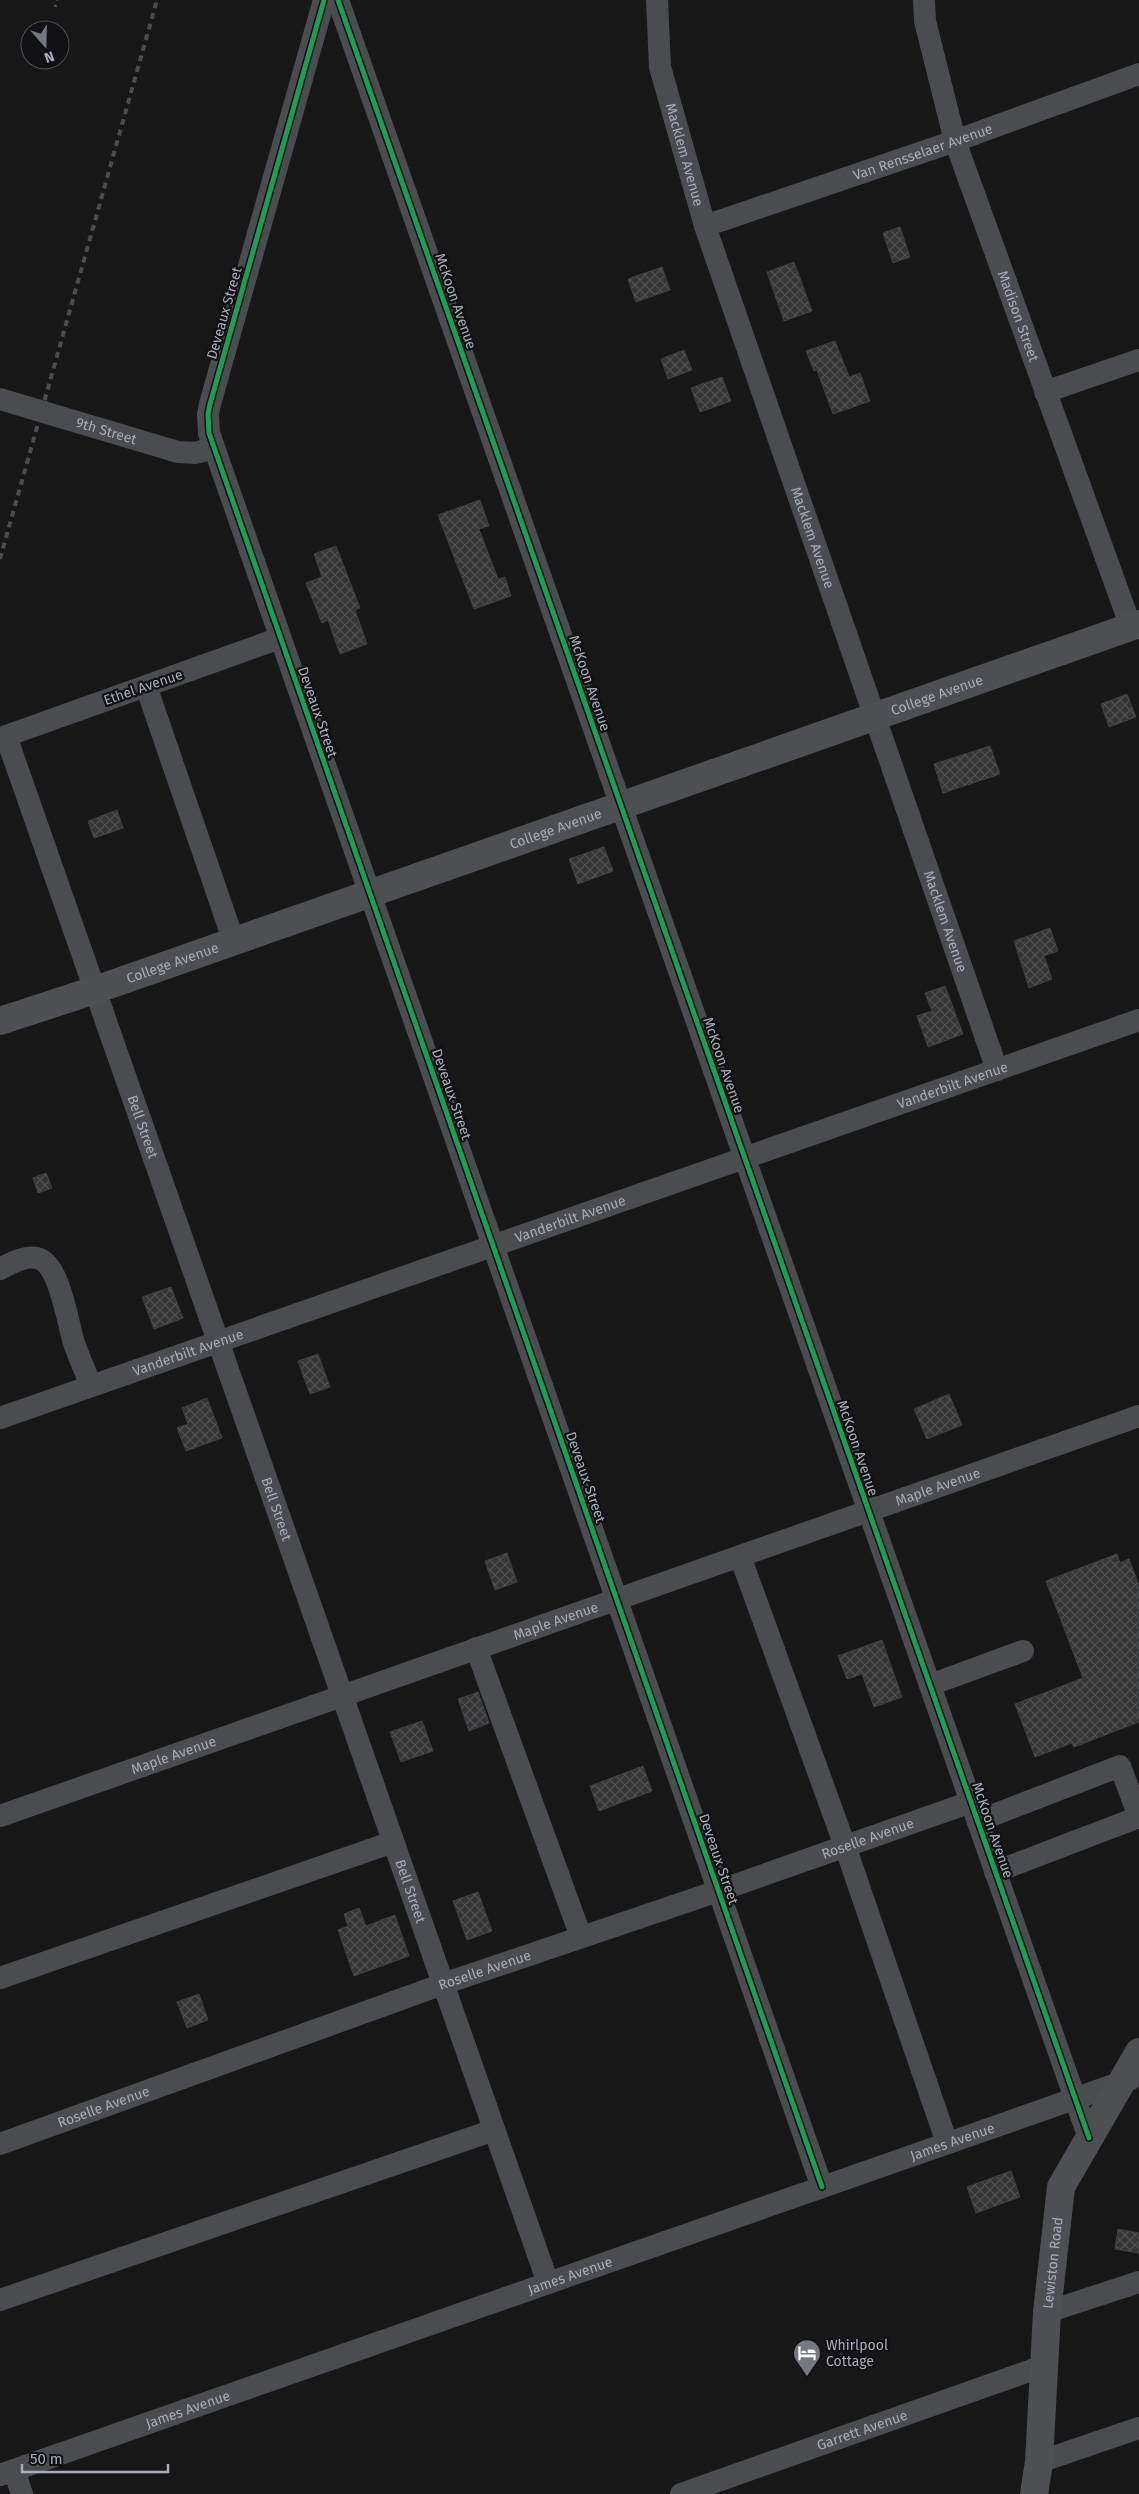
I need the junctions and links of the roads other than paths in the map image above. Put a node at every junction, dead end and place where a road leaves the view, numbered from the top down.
1 (324, 0) edge
2 (338, 0) edge
3 (657, 0) edge
4 (924, 0) edge
5 (1139, 74) edge
6 (955, 141) junction
7 (705, 226) junction
8 (1139, 360) edge
9 (1045, 392) junction
10 (0, 399) edge
11 (214, 448) junction
12 (1135, 626) edge
13 (280, 638) junction
14 (146, 686) junction
15 (876, 717) junction
16 (6, 736) joint
17 (621, 806) junction
18 (370, 894) junction
19 (234, 942) junction
20 (95, 990) junction
21 (1139, 1020) edge
22 (0, 1021) edge
23 (997, 1070) junction
24 (745, 1158) junction
25 (493, 1246) junction
26 (0, 1269) edge
27 (218, 1342) junction
28 (91, 1386) junction
29 (1139, 1416) edge
30 (0, 1418) edge
31 (869, 1511) junction
32 (740, 1556) junction
33 (617, 1599) junction
34 (476, 1648) junction
35 (1024, 1651) dead end
36 (930, 1685) junction
37 (342, 1696) junction
38 (974, 1811) junction
39 (0, 1816) edge
40 (393, 1842) junction
41 (845, 1846) junction
42 (996, 1872) junction
43 (718, 1891) junction
44 (581, 1937) junction
45 (0, 1978) edge
46 (443, 1984) junction
47 (1139, 2052) edge
48 (1131, 2078) edge
49 (1075, 2098) junction
50 (494, 2130) junction
51 (1089, 2138) junction
52 (947, 2143) junction
53 (0, 2144) edge
54 (822, 2187) junction
55 (1139, 2282) edge
56 (548, 2283) junction
57 (0, 2300) edge
58 (1047, 2312) junction
59 (1043, 2366) junction
60 (1139, 2428) edge
61 (1039, 2462) junction
62 (7, 2473) edge
63 (22, 2494) edge
64 (681, 2494) edge
65 (1034, 2494) edge

1 - 11 street, Deveaux Street
2 - 17 street, McKoon Avenue
3 - 7 street, Macklem Avenue
4 - 6 street, Madison Street
5 - 6 street, Van Rensselaer Avenue
6 - 7 street, Van Rensselaer Avenue
6 - 9 street, Madison Street
7 - 15 street, Macklem Avenue
8 - 9 street
9 - 12 street, Madison Street
10 - 11 street, 9th Street
11 - 13 street, Deveaux Street
12 - 15 main road, College Avenue
13 - 14 street, Ethel Avenue
13 - 18 street, Deveaux Street
14 - 16 street, Ethel Avenue
14 - 19 street
15 - 17 main road, College Avenue
15 - 23 street, Macklem Avenue
16 - 20 street, Bell Street
17 - 18 main road, College Avenue
17 - 24 street, McKoon Avenue
18 - 19 main road, College Avenue
18 - 25 street, Deveaux Street
19 - 20 main road, College Avenue
20 - 22 main road, College Avenue
20 - 27 street, Bell Street
21 - 23 street, Vanderbilt Avenue
23 - 24 street, Vanderbilt Avenue
24 - 25 street, Vanderbilt Avenue
24 - 31 street, McKoon Avenue
25 - 27 street, Vanderbilt Avenue
25 - 33 street, Deveaux Street
26 - 28 street
27 - 28 street, Vanderbilt Avenue
27 - 37 street, Bell Street
28 - 30 street, Vanderbilt Avenue
29 - 31 street, Maple Avenue
31 - 32 street, Maple Avenue
31 - 36 street, McKoon Avenue
32 - 33 street, Maple Avenue
32 - 41 street
33 - 34 street, Maple Avenue
33 - 43 street, Deveaux Street
34 - 37 street, Maple Avenue
34 - 44 street
35 - 36 street
36 - 38 street, McKoon Avenue
37 - 39 street, Maple Avenue
37 - 40 street, Bell Street
38 - 41 street, Roselle Avenue
38 - 42 street, McKoon Avenue
38 - 42 street, Roselle Avenue
40 - 45 street
40 - 46 street, Bell Street
41 - 43 street, Roselle Avenue
41 - 52 street
42 - 49 street, McKoon Avenue
43 - 44 street, Roselle Avenue
43 - 54 street, Deveaux Street
44 - 46 street, Roselle Avenue
46 - 50 street, Bell Street
46 - 53 street, Roselle Avenue
47 - 48 main road, Lewiston Road
48 - 49 street, James Avenue
48 - 51 main road, Lewiston Road
49 - 51 street, McKoon Avenue
49 - 52 street, James Avenue
50 - 56 street, Bell Street
50 - 57 street
51 - 58 main road, Lewiston Road
52 - 54 street, James Avenue
54 - 56 street, James Avenue
55 - 58 street
56 - 62 street, James Avenue
58 - 59 main road, Lewiston Road
59 - 61 main road, Lewiston Road
59 - 64 street, Garrett Avenue
60 - 61 street
61 - 65 main road, Lewiston Road
62 - 63 street

